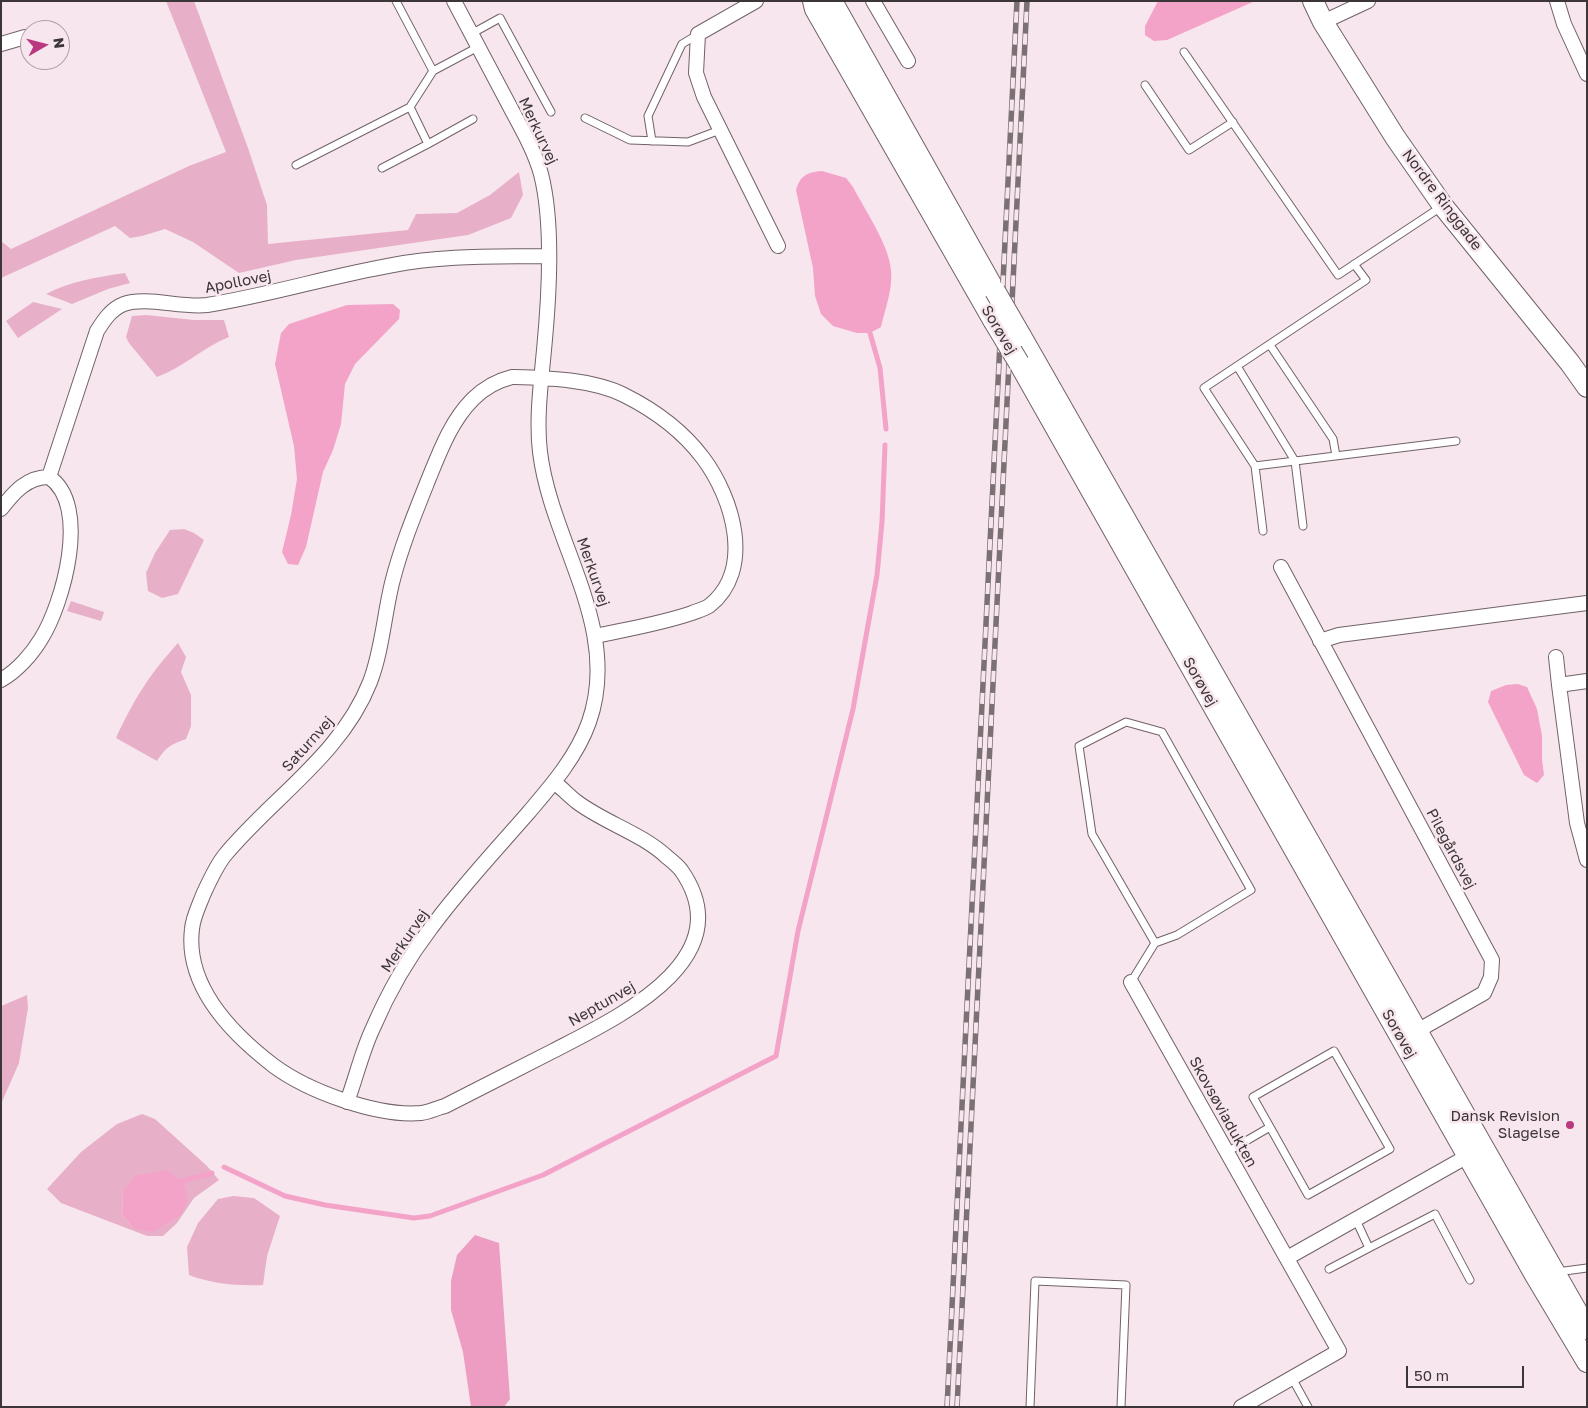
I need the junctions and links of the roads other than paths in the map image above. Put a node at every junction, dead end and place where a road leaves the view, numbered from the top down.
1 (396, 1) edge
2 (454, 1) edge
3 (756, 1) edge
4 (813, 1) edge
5 (832, 1) edge
6 (873, 1) edge
7 (1313, 1) edge
8 (1368, 1) edge
9 (1557, 1) edge
10 (1323, 22) junction
11 (471, 34) junction
12 (698, 34) junction
13 (20, 38) edge
14 (1, 44) edge
15 (478, 47) junction
16 (1184, 52) dead end
17 (908, 62) dead end
18 (433, 71) junction
19 (1587, 74) edge
20 (1145, 85) dead end
21 (410, 107) junction
22 (551, 112) dead end
23 (584, 118) dead end
24 (473, 119) dead end
25 (1233, 122) junction
26 (720, 130) junction
27 (652, 141) junction
28 (428, 144) junction
29 (296, 165) dead end
30 (382, 168) dead end
31 (1443, 206) junction
32 (778, 246) dead end
33 (548, 256) junction
34 (1354, 264) junction
35 (1270, 345) junction
36 (1237, 366) junction
37 (541, 378) junction
38 (1587, 387) edge
39 (1456, 441) dead end
40 (1336, 456) junction
41 (1295, 461) junction
42 (1255, 466) junction
43 (49, 477) junction
44 (1, 509) edge
45 (1303, 526) dead end
46 (1263, 531) dead end
47 (1281, 568) dead end
48 (1587, 603) edge
49 (596, 636) junction
50 (1320, 641) junction
51 (1556, 657) dead end
52 (1, 680) edge
53 (1587, 681) edge
54 (1559, 685) junction
55 (554, 782) junction
56 (1582, 822) edge
57 (1587, 860) edge
58 (1155, 943) junction
59 (1131, 982) joint
60 (1410, 1035) junction
61 (347, 1102) junction
62 (1270, 1127) junction
63 (1227, 1152) junction
64 (1475, 1152) junction
65 (1356, 1220) junction
66 (1369, 1248) junction
67 (1287, 1258) junction
68 (1587, 1268) edge
69 (1329, 1269) dead end
70 (1545, 1274) junction
71 (1470, 1280) dead end
72 (1587, 1329) edge
73 (1587, 1362) edge
74 (1292, 1378) junction
75 (1030, 1407) edge
76 (1121, 1407) edge
77 (1241, 1407) edge
78 (1308, 1407) edge

1 - 18 lane
2 - 11 street, Merkurvej
3 - 12 street
4 - 60 street, Sorøvej, bridge
5 - 60 street, Sorøvej, bridge
6 - 17 street
7 - 10 street, Nordre Ringgade
8 - 10 street
9 - 19 street
10 - 31 street, Nordre Ringgade
11 - 15 street, Merkurvej
11 - 22 lane
12 - 26 street
12 - 27 lane
13 - 14 street
15 - 18 lane
15 - 33 street, Merkurvej
16 - 25 lane
18 - 21 lane
20 - 25 lane
21 - 28 lane
21 - 29 lane
23 - 27 lane
24 - 28 lane
25 - 34 lane
26 - 27 lane
26 - 32 street
28 - 30 lane
31 - 34 lane
31 - 38 street, Nordre Ringgade
33 - 37 street, Merkurvej
33 - 43 street, Apollovej
34 - 35 lane
35 - 36 lane
35 - 40 lane
36 - 41 lane
36 - 42 lane
37 - 49 street, Merkurvej
37 - 49 street, Saturnvej
37 - 61 street, Saturnvej
39 - 40 lane
40 - 41 lane
41 - 42 lane
41 - 45 lane
42 - 46 lane
43 - 44 street
43 - 52 street
47 - 50 street, Pilegårdsvej
48 - 50 street
49 - 55 street, Merkurvej
50 - 60 street, Pilegårdsvej
51 - 54 street
53 - 54 street
54 - 56 street
55 - 61 street, Merkurvej
55 - 61 street, Neptunvej
56 - 57 street
58 - 58 lane
58 - 59 lane
59 - 63 street, Skovsøviadukten
60 - 64 street, Sorøvej
62 - 62 lane
62 - 63 lane
63 - 67 street, Skovsøviadukten
64 - 65 street
64 - 70 street, Sorøvej
65 - 66 lane
65 - 67 street
66 - 69 lane
66 - 71 lane
67 - 74 street, Skovsøviadukten
68 - 70 lane
70 - 72 street, Sorøvej
70 - 73 street, Sorøvej
74 - 77 street, Skovsøviadukten
74 - 78 lane
75 - 76 lane

